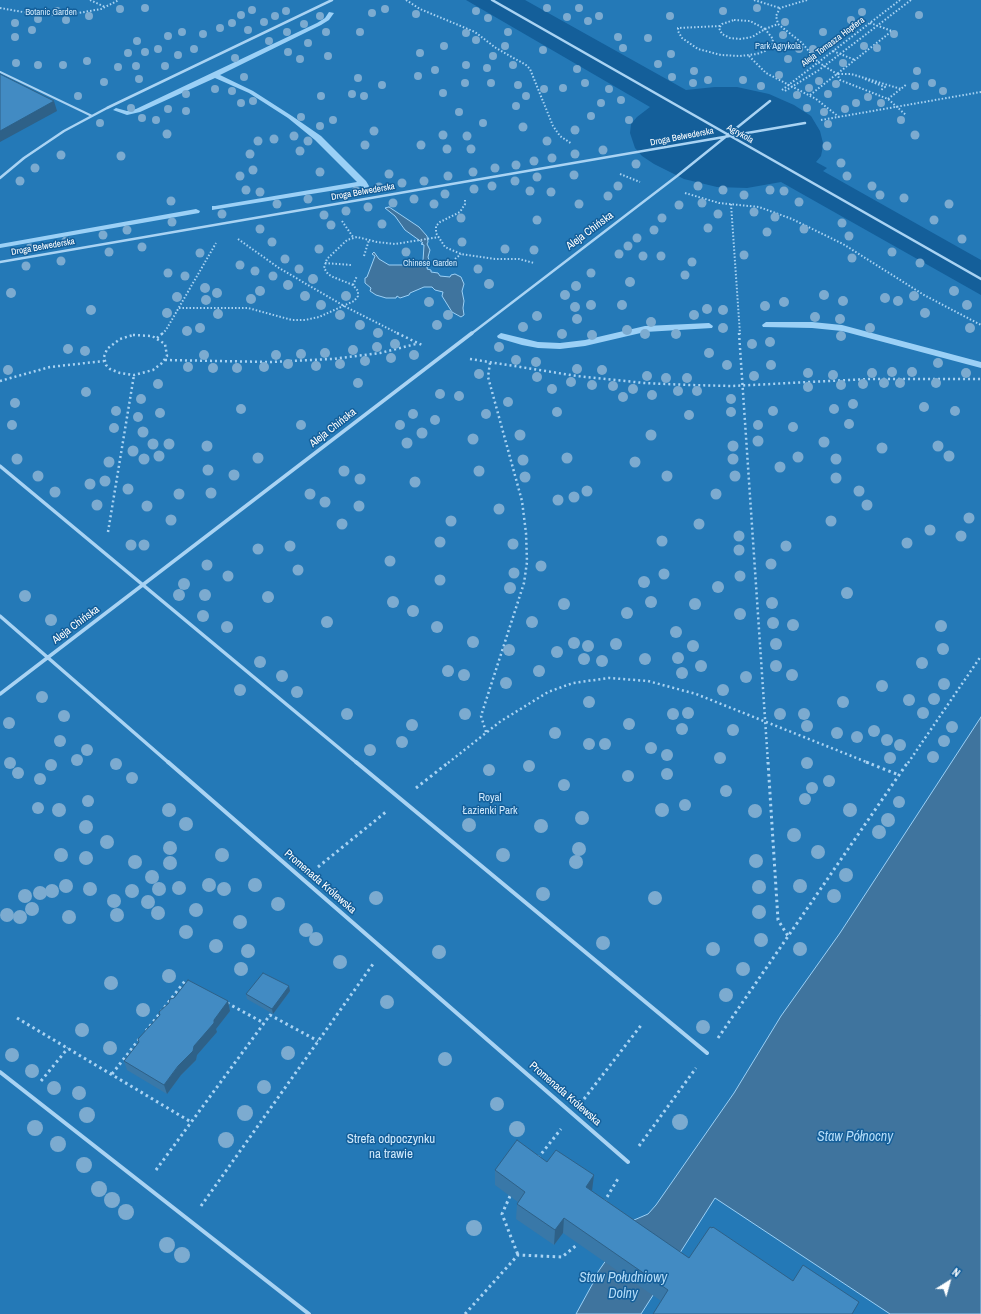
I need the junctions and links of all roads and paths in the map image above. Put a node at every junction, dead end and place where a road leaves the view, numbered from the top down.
1 (90, 0) edge
2 (120, 0) edge
3 (332, 0) edge
4 (406, 0) edge
5 (492, 0) edge
6 (754, 0) edge
7 (807, 0) edge
8 (900, 0) edge
9 (911, 0) edge
10 (105, 7) junction
11 (0, 8) edge
12 (780, 8) junction
13 (870, 23) junction
14 (778, 24) junction
15 (878, 25) junction
16 (720, 26) junction
17 (765, 29) junction
18 (832, 51) junction
19 (840, 54) junction
20 (748, 56) junction
21 (855, 60) junction
22 (818, 62) junction
23 (824, 66) junction
24 (0, 72) edge
25 (837, 74) junction
26 (855, 75) junction
27 (788, 84) junction
28 (907, 84) dead end
29 (792, 87) junction
30 (901, 89) junction
31 (881, 90) dead end
32 (981, 92) edge
33 (810, 95) junction
34 (888, 99) junction
35 (770, 101) dead end
36 (898, 106) junction
37 (906, 114) dead end
38 (92, 116) junction
39 (839, 117) junction
40 (815, 121) dead end
41 (805, 123) dead end
42 (728, 135) junction
43 (576, 147) dead end
44 (619, 173) dead end
45 (0, 178) edge
46 (458, 183) junction
47 (662, 187) junction
48 (731, 204) junction
49 (221, 224) junction
50 (224, 229) junction
51 (439, 237) junction
52 (369, 240) junction
53 (461, 254) junction
54 (364, 256) dead end
55 (455, 259) dead end
56 (0, 262) edge
57 (325, 262) junction
58 (351, 265) dead end
59 (552, 271) junction
60 (357, 276) dead end
61 (981, 279) edge
62 (354, 285) junction
63 (344, 306) junction
64 (179, 308) junction
65 (981, 325) edge
66 (157, 338) junction
67 (417, 344) junction
68 (446, 352) junction
69 (165, 360) junction
70 (104, 361) junction
71 (490, 363) junction
72 (134, 375) junction
73 (981, 379) edge
74 (0, 381) edge
75 (742, 386) junction
76 (0, 466) edge
77 (105, 553) junction
78 (143, 585) junction
79 (0, 616) edge
80 (981, 656) edge
81 (48, 658) junction
82 (0, 694) edge
83 (764, 720) junction
84 (486, 732) junction
85 (899, 775) junction
86 (402, 800) junction
87 (303, 878) junction
88 (788, 936) junction
89 (384, 949) junction
90 (195, 986) edge
91 (222, 1001) edge
92 (653, 1009) junction
93 (17, 1018) dead end
94 (264, 1023) junction
95 (318, 1041) junction
96 (68, 1048) junction
97 (707, 1053) junction
98 (1, 1073) edge
99 (112, 1074) junction
100 (29, 1095) junction
101 (573, 1114) junction
102 (191, 1122) junction
103 (535, 1162) edge
104 (628, 1162) junction
105 (144, 1185) junction
106 (510, 1196) edge
107 (602, 1208) edge
108 (190, 1221) junction
109 (578, 1244) edge
110 (518, 1255) junction
111 (309, 1314) edge
112 (465, 1314) edge

1 - 10 path
2 - 10 path
3 - 38 street
4 - 43 path
5 - 42 street, Agrykola
6 - 12 path
7 - 12 path
8 - 13 path, Aleja Tomasza Hopfera
9 - 15 path
10 - 11 path
12 - 14 path
13 - 15 path
13 - 18 path, Aleja Tomasza Hopfera
14 - 17 path
14 - 22 path
15 - 19 path
15 - 21 path
16 - 17 path
16 - 17 path
16 - 20 path
17 - 20 path
18 - 19 path
18 - 22 path, Aleja Tomasza Hopfera
19 - 21 path
19 - 23 path
20 - 27 path
21 - 25 path
22 - 23 path
22 - 27 path, Aleja Tomasza Hopfera
23 - 25 path
23 - 29 path
24 - 38 lane
25 - 26 path
25 - 33 path
25 - 34 path
26 - 30 path
26 - 31 path
27 - 29 path
27 - 29 path, Aleja Tomasza Hopfera
28 - 30 path
29 - 33 path
30 - 34 path
32 - 36 path
33 - 39 path
34 - 36 path
35 - 42 street
36 - 37 path
36 - 39 path
38 - 45 street
39 - 40 path
41 - 42 street, Droga Belwederska
42 - 46 street, Droga Belwederska
42 - 47 street, Aleja Chińska
42 - 61 street, Agrykola
44 - 47 path
46 - 49 street, Droga Belwederska
46 - 51 path
47 - 48 path
47 - 59 street, Aleja Chińska
48 - 65 path
48 - 75 path
49 - 50 path
49 - 56 street, Droga Belwederska
50 - 63 path
50 - 64 path
51 - 52 path
51 - 53 path
52 - 54 path
52 - 57 path
53 - 55 path
53 - 59 path
57 - 58 path
57 - 62 path
59 - 68 street, Aleja Chińska
60 - 62 path
62 - 63 path
63 - 64 path
63 - 67 path
64 - 66 path
66 - 69 path
66 - 70 path
67 - 68 path
67 - 69 path
68 - 71 path
68 - 78 street, Aleja Chińska
69 - 72 path
70 - 72 path
70 - 74 path
71 - 75 path
71 - 84 path
72 - 77 path
73 - 75 path
75 - 83 path
76 - 77 street
77 - 78 street
78 - 81 street, Aleja Chińska
78 - 86 street
79 - 81 street, Promenada Królewska
80 - 85 path
81 - 82 street, Aleja Chińska
81 - 87 street, Promenada Królewska
83 - 84 path
83 - 85 path
83 - 88 path
84 - 86 path
85 - 88 path
86 - 87 path
86 - 92 street
87 - 89 street, Promenada Królewska
88 - 97 path
89 - 95 path
89 - 101 street, Promenada Królewska
90 - 99 path
91 - 94 path
92 - 97 street
92 - 101 path
93 - 96 path
94 - 95 path
94 - 102 path
95 - 108 path
96 - 99 path
96 - 100 path
97 - 104 path
98 - 100 street
99 - 102 path
100 - 105 street
101 - 103 path
101 - 104 street, Promenada Królewska
102 - 105 path
104 - 107 path
105 - 108 street
106 - 110 path
108 - 111 street
109 - 110 path
110 - 112 path

